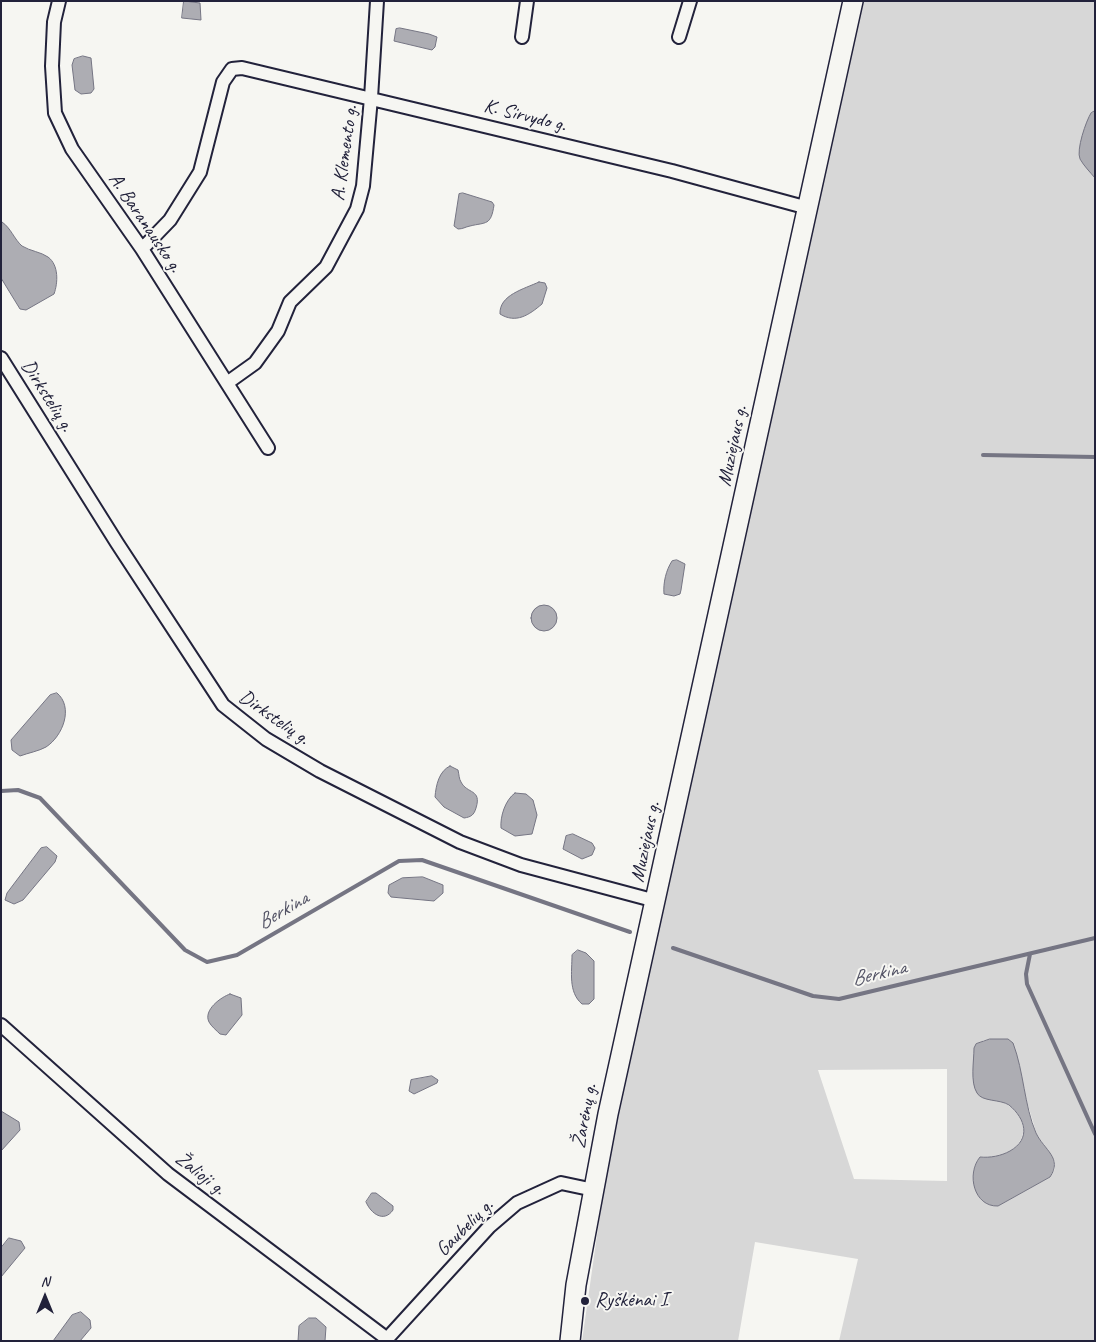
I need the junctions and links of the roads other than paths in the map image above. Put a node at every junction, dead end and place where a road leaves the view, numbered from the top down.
1 (59, 1) edge
2 (377, 1) edge
3 (527, 1) edge
4 (690, 1) edge
5 (853, 1) edge
6 (522, 37) dead end
7 (679, 37) dead end
8 (372, 98) junction
9 (808, 208) junction
10 (142, 249) junction
11 (1, 358) edge
12 (227, 383) junction
13 (268, 448) dead end
14 (656, 901) junction
15 (1, 1025) edge
16 (594, 1190) junction
17 (386, 1340) edge
18 (570, 1341) edge

1 - 10 street, A. Baranausko g.
2 - 8 street, A. Klemento g.
3 - 6 street
4 - 7 street
5 - 9 main road, Muziejaus g.
8 - 9 street, K. Sirvydo g.
8 - 10 street, K. Sirvydo g.
8 - 12 street, A. Klemento g.
9 - 14 main road, Muziejaus g.
10 - 12 street, A. Baranausko g.
11 - 14 street, Dirkstelių g.
12 - 13 street, A. Baranausko g.
14 - 16 main road, Žarėnų g.
15 - 17 street, Žalioji g.
16 - 17 street, Gaubelių g.
16 - 18 main road, Žarėnų g.

